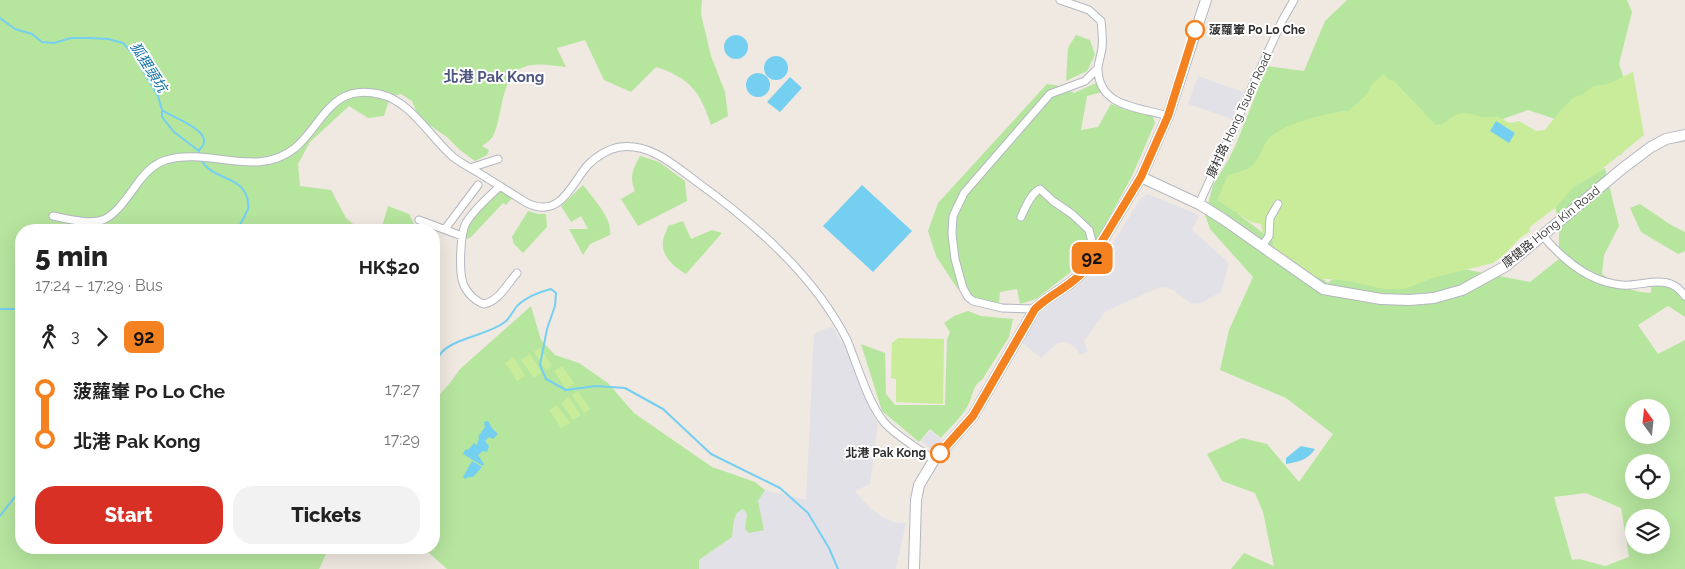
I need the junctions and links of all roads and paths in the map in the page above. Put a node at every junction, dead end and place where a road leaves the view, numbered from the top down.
1 (1060, 0) edge
2 (1206, 0) edge
3 (1294, 0) edge
4 (1098, 68) junction
5 (1168, 116) junction
6 (1685, 135) edge
7 (498, 159) dead end
8 (470, 168) junction
9 (1141, 177) junction
10 (478, 185) dead end
11 (500, 186) junction
12 (1199, 204) junction
13 (1278, 204) dead end
14 (53, 216) dead end
15 (1020, 217) dead end
16 (419, 220) dead end
17 (431, 224) edge
18 (440, 227) edge
19 (445, 229) junction
20 (1542, 235) junction
21 (462, 236) junction
22 (1262, 246) junction
23 (1095, 253) junction
24 (517, 272) dead end
25 (1685, 296) edge
26 (1035, 309) junction
27 (934, 460) junction
28 (914, 569) edge

1 - 4 street
2 - 5 main road
3 - 12 street, 康村路 Hong Tsuen Road
4 - 5 street
4 - 26 street
5 - 9 main road
6 - 20 main road, 康健路 Hong Kin Road
7 - 8 street
8 - 11 street
8 - 14 street
9 - 12 main road, 康健路 Hong Kin Road
9 - 23 main road
10 - 19 street
11 - 21 street
11 - 27 street
12 - 22 main road, 康健路 Hong Kin Road
13 - 22 street
15 - 23 street
16 - 17 street
18 - 19 street
19 - 21 street
20 - 22 main road, 康健路 Hong Kin Road
20 - 25 street
21 - 24 street
23 - 26 main road
26 - 27 main road
27 - 28 main road

